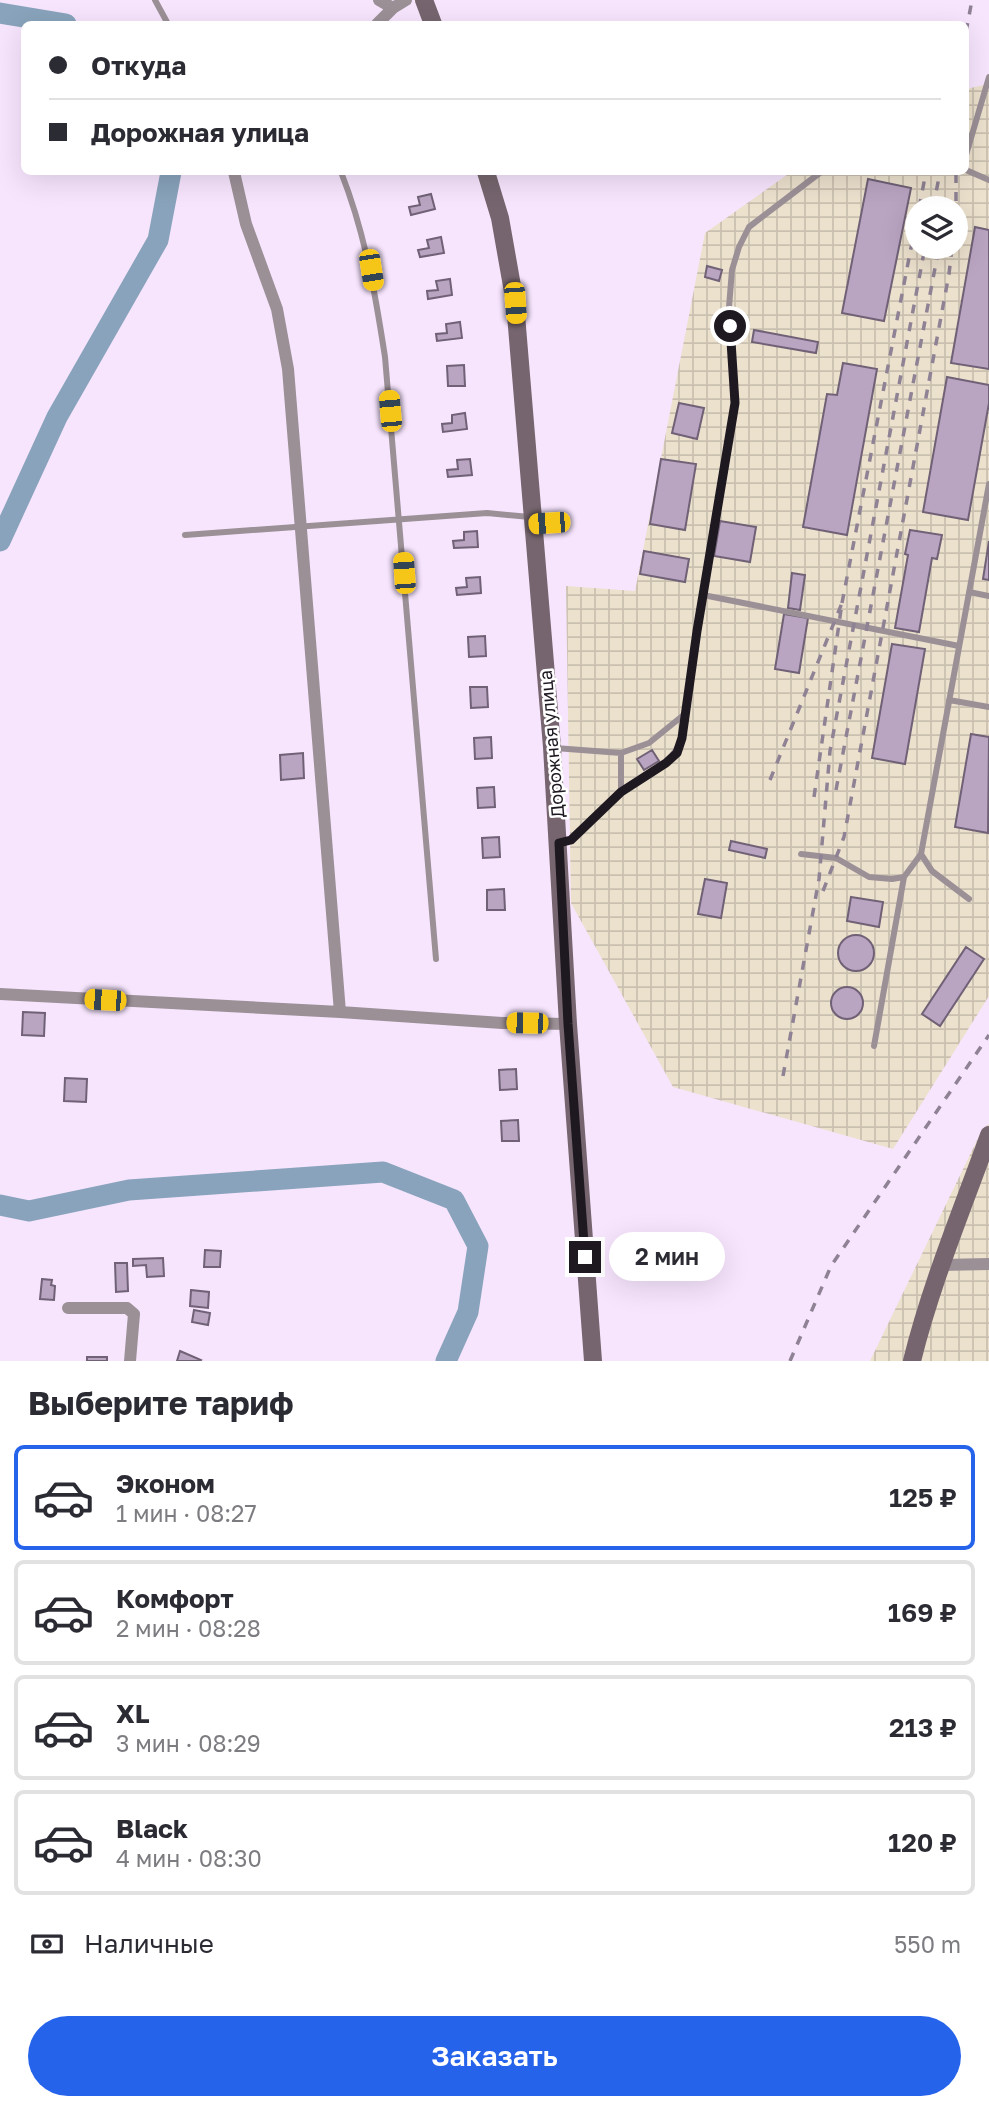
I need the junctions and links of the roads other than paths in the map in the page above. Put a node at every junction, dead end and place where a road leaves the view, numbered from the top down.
1 (155, 0) edge
2 (379, 0) edge
3 (406, 0) edge
4 (424, 0) edge
5 (393, 8) junction
6 (166, 21) edge
7 (380, 21) edge
8 (432, 21) edge
9 (989, 77) edge
10 (985, 105) edge
11 (969, 147) edge
12 (969, 171) edge
13 (234, 175) edge
14 (342, 175) edge
15 (487, 175) edge
16 (817, 175) edge
17 (989, 180) edge
18 (989, 484) edge
19 (400, 518) junction
20 (532, 521) junction
21 (566, 523) dead end
22 (301, 527) junction
23 (186, 536) dead end
24 (969, 592) junction
25 (703, 595) junction
26 (989, 596) edge
27 (959, 646) junction
28 (949, 700) junction
29 (989, 707) edge
30 (686, 713) junction
31 (552, 747) junction
32 (621, 753) junction
33 (621, 792) junction
34 (559, 843) junction
35 (801, 854) dead end
36 (921, 854) junction
37 (904, 877) junction
38 (969, 899) dead end
39 (436, 959) dead end
40 (0, 994) edge
41 (340, 1012) junction
42 (568, 1024) junction
43 (874, 1046) dead end
44 (989, 1135) edge
45 (989, 1264) edge
46 (941, 1265) junction
47 (68, 1308) dead end
48 (130, 1361) edge
49 (593, 1361) edge
50 (912, 1361) edge

1 - 6 lane
2 - 5 street
3 - 5 street
4 - 8 street
5 - 7 street
9 - 10 lane
10 - 11 lane
12 - 17 lane
13 - 22 street
14 - 19 lane
15 - 20 street, Дорожная улица
16 - 25 lane
18 - 24 lane
19 - 20 lane
19 - 22 lane
19 - 39 lane
20 - 21 lane
20 - 31 street, Дорожная улица
22 - 23 lane
22 - 41 street
24 - 26 lane
24 - 27 lane
25 - 27 lane
25 - 30 lane
27 - 28 lane
28 - 29 lane
28 - 36 lane
30 - 32 lane
30 - 33 lane
31 - 32 lane
31 - 34 street, Дорожная улица
32 - 33 lane
33 - 34 lane
34 - 42 street, Дорожная улица
35 - 37 lane
36 - 37 lane
36 - 38 lane
37 - 43 lane
40 - 41 street
41 - 42 street
42 - 49 street, Дорожная улица
44 - 46 street
45 - 46 street
46 - 50 street
47 - 48 street

